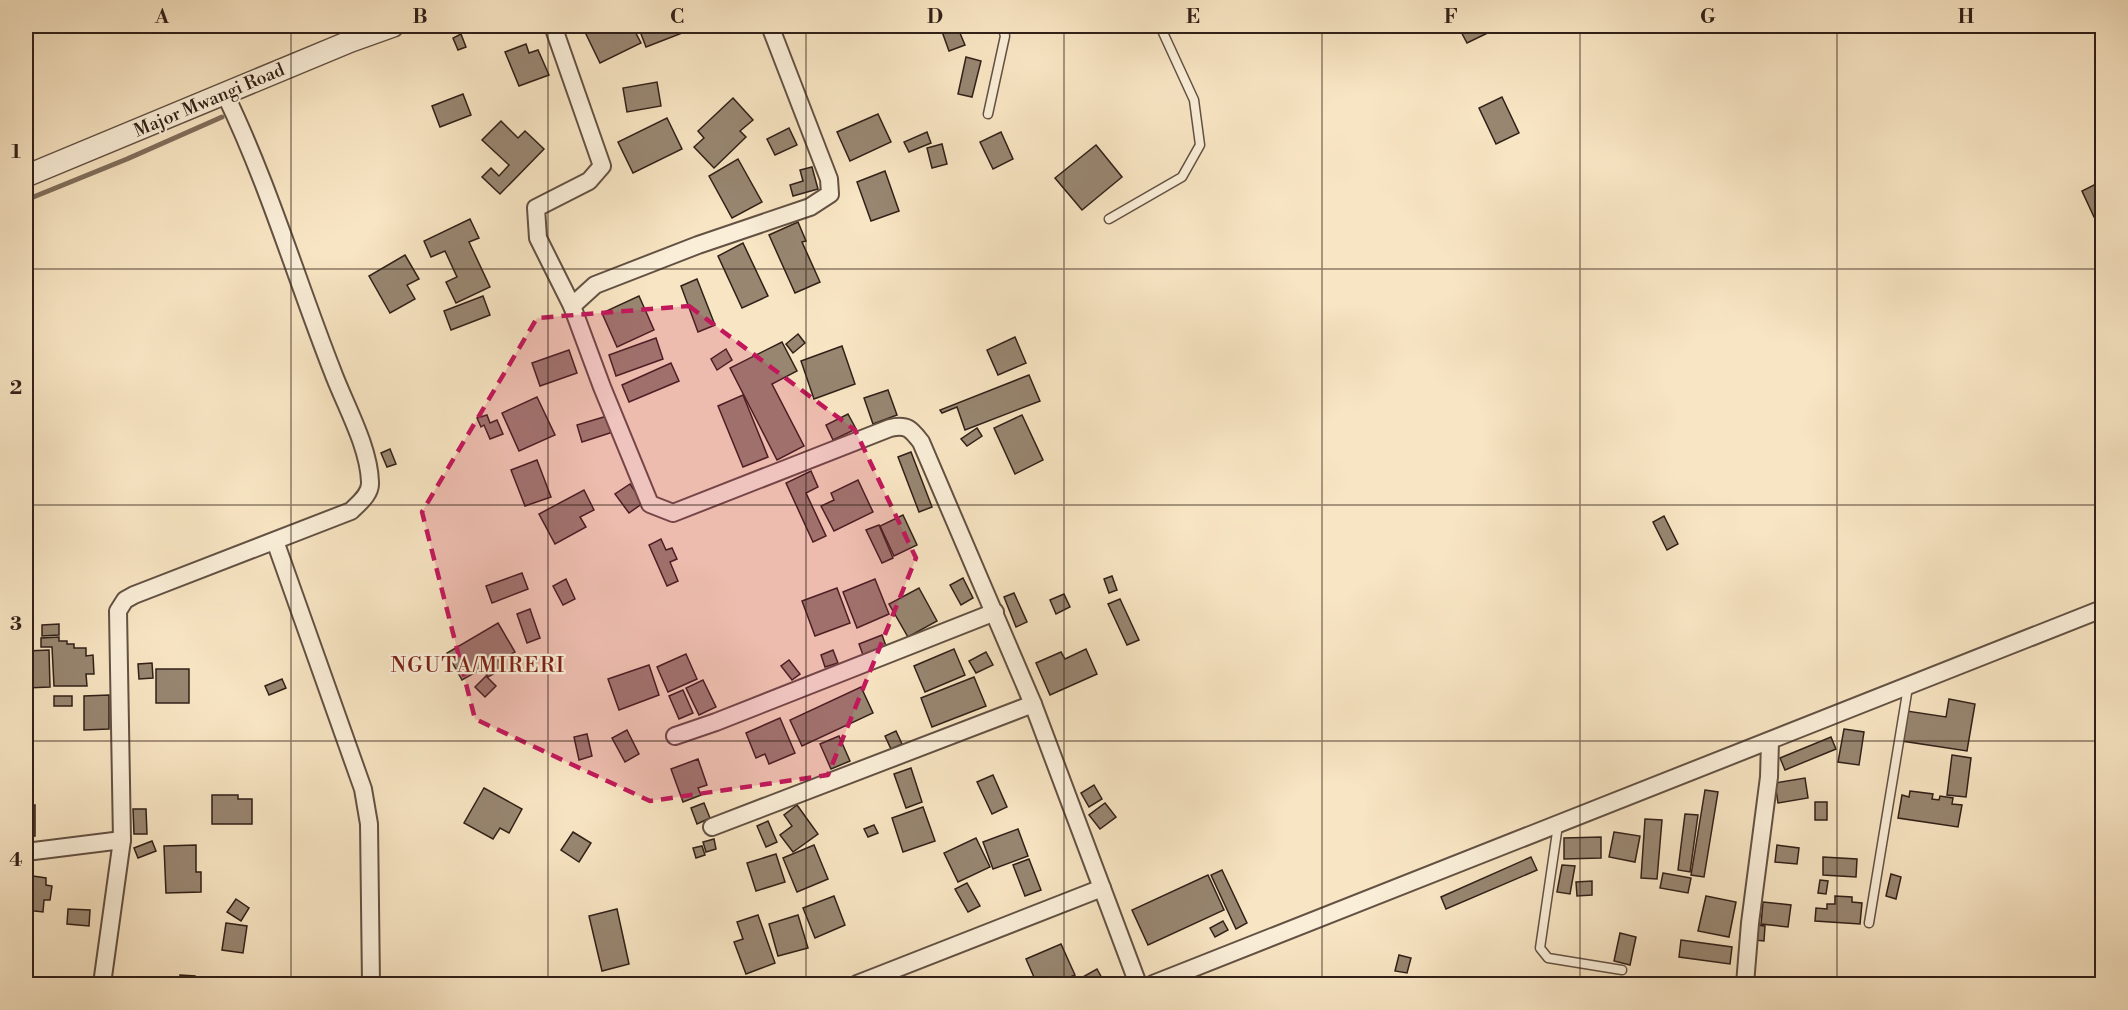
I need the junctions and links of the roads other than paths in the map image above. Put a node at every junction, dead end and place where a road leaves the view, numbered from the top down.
1 (393, 26) edge
2 (553, 26) edge
3 (770, 26) edge
4 (1002, 26) edge
5 (1160, 26) edge
6 (352, 33) edge
7 (225, 94) junction
8 (988, 114) dead end
9 (26, 176) edge
10 (1109, 219) dead end
11 (572, 306) junction
12 (275, 541) junction
13 (2103, 609) edge
14 (995, 612) junction
15 (1908, 687) junction
16 (1033, 704) junction
17 (675, 736) dead end
18 (1770, 741) junction
19 (1558, 825) junction
20 (712, 827) dead end
21 (122, 840) junction
22 (26, 852) edge
23 (1102, 888) junction
24 (1869, 923) dead end
25 (1622, 970) dead end
26 (102, 984) edge
27 (371, 984) edge
28 (857, 984) edge
29 (1138, 984) edge
30 (1154, 984) edge
31 (1745, 984) edge

1 - 6 street, Major Mwangi Road
2 - 11 street
3 - 11 street
4 - 8 lane
5 - 10 lane
6 - 7 street, Major Mwangi Road
7 - 9 street, Major Mwangi Road
7 - 12 street
11 - 14 street
12 - 21 street
12 - 27 street
13 - 15 street
14 - 16 street
14 - 17 street
15 - 18 street
15 - 24 lane
16 - 20 street
16 - 23 street
18 - 19 street
18 - 31 street
19 - 25 lane
19 - 30 street
21 - 22 street
21 - 26 street
23 - 28 street
23 - 29 street

